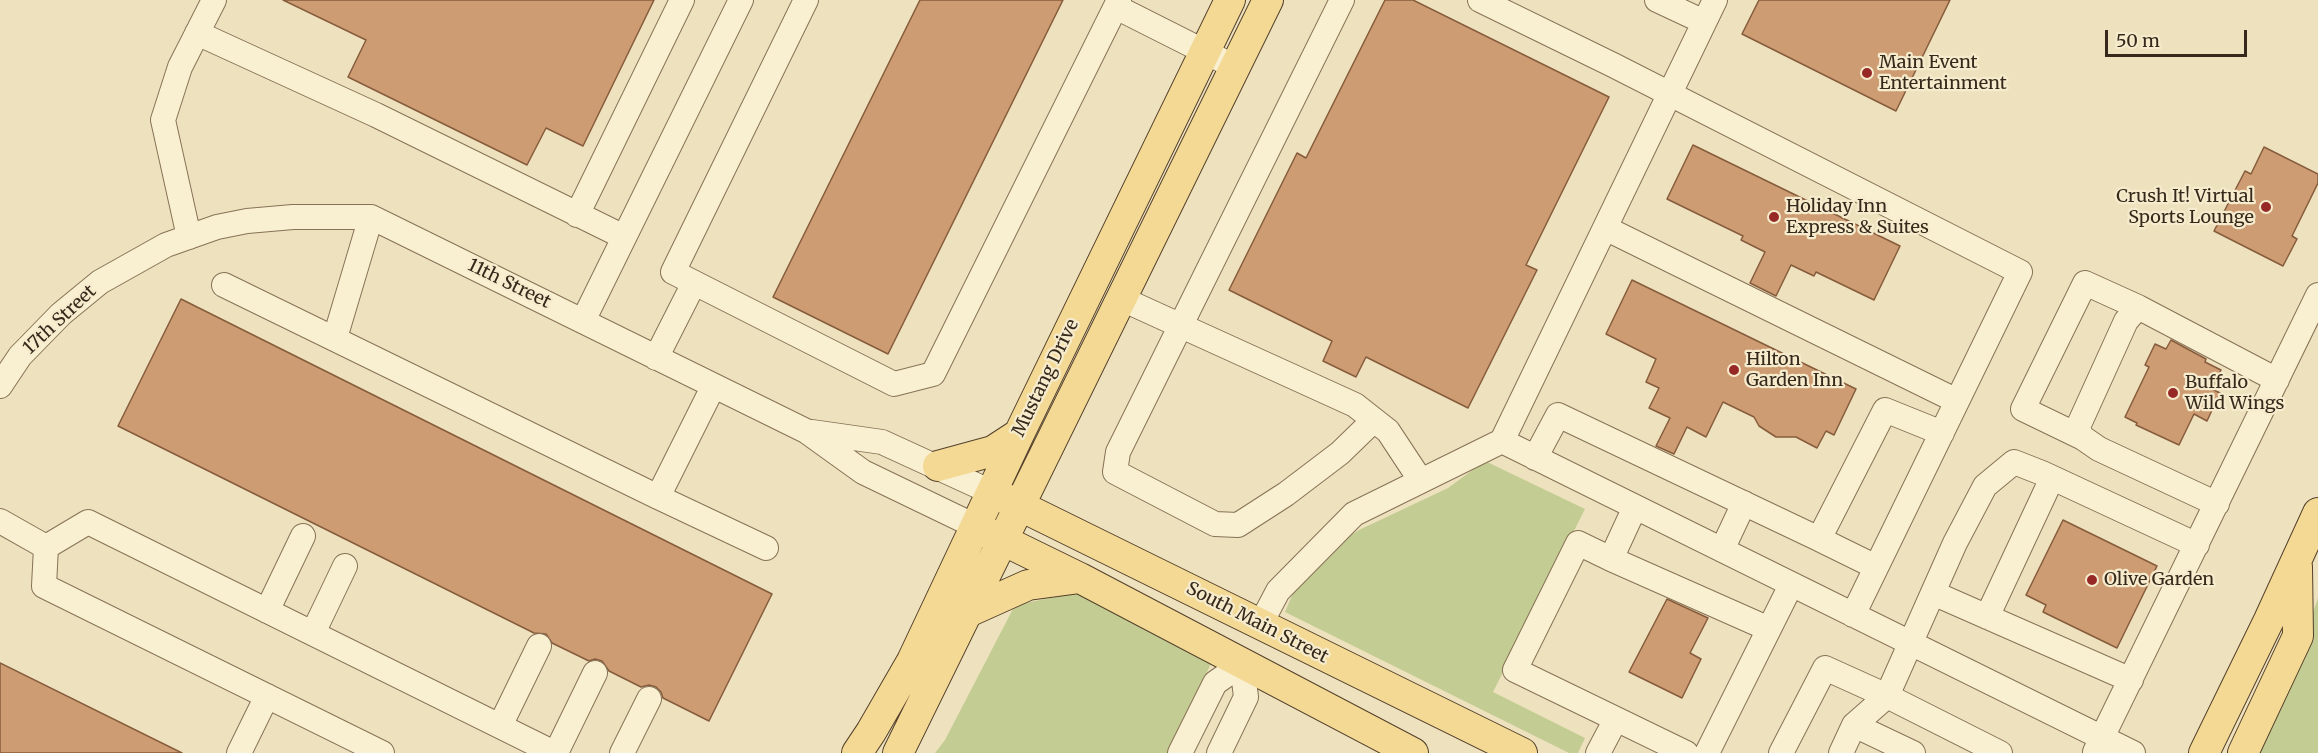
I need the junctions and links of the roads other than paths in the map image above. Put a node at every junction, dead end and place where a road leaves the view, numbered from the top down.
1 (214, 0) edge
2 (682, 0) edge
3 (741, 0) edge
4 (806, 0) edge
5 (1230, 0) edge
6 (1268, 0) edge
7 (1342, 0) edge
8 (1480, 0) edge
9 (1657, 0) edge
10 (1715, 0) edge
11 (1118, 3) edge
12 (1704, 22) junction
13 (197, 33) junction
14 (1205, 52) junction
15 (1235, 67) junction
16 (1669, 95) junction
17 (577, 215) junction
18 (371, 218) junction
19 (1605, 228) junction
20 (192, 236) junction
21 (624, 237) junction
22 (694, 283) junction
23 (224, 285) dead end
24 (2318, 296) edge
25 (1122, 299) junction
26 (2138, 308) junction
27 (583, 321) junction
28 (1181, 326) junction
29 (335, 338) junction
30 (656, 358) junction
31 (2277, 380) junction
32 (0, 386) edge
33 (713, 387) junction
34 (1957, 401) junction
35 (1374, 420) junction
36 (806, 431) junction
37 (1942, 433) junction
38 (1019, 434) junction
39 (2083, 438) junction
40 (1502, 441) junction
41 (1535, 458) junction
42 (938, 466) junction
43 (2052, 478) junction
44 (1421, 481) junction
45 (992, 492) junction
46 (658, 497) junction
47 (1744, 503) junction
48 (2217, 504) junction
49 (1021, 506) junction
50 (1635, 507) junction
51 (2318, 513) edge
52 (0, 521) edge
53 (975, 526) junction
54 (303, 536) dead end
55 (1819, 539) junction
56 (1004, 540) junction
57 (2197, 545) junction
58 (46, 547) junction
59 (766, 548) dead end
60 (1722, 550) junction
61 (2297, 558) junction
62 (1611, 559) junction
63 (345, 566) dead end
64 (1876, 567) junction
65 (1080, 578) junction
66 (1791, 585) junction
67 (1933, 593) junction
68 (267, 611) junction
69 (968, 612) junction
70 (1852, 615) junction
71 (1987, 616) junction
72 (1260, 625) junction
73 (1769, 629) junction
74 (313, 633) junction
75 (1911, 644) junction
76 (540, 646) dead end
77 (1242, 664) junction
78 (595, 673) dead end
79 (2131, 680) junction
80 (267, 696) junction
81 (1887, 696) junction
82 (649, 699) dead end
83 (1443, 716) junction
84 (1616, 719) junction
85 (1854, 725) junction
86 (500, 726) junction
87 (2098, 746) edge
88 (366, 750) edge
89 (239, 753) edge
90 (555, 753) edge
91 (622, 753) edge
92 (857, 753) edge
93 (898, 753) edge
94 (1180, 753) edge
95 (1219, 753) edge
96 (1413, 753) edge
97 (1426, 753) edge
98 (1522, 753) edge
99 (1598, 753) edge
100 (1686, 753) edge
101 (1707, 753) edge
102 (1781, 753) edge
103 (1842, 753) edge
104 (1913, 753) edge
105 (2000, 753) edge
106 (2133, 753) edge
107 (2204, 753) edge
108 (2243, 753) edge

1 - 13 street
2 - 17 street
3 - 21 street
4 - 22 street
5 - 14 main road, Mustang Drive
6 - 15 main road, Mustang Drive
7 - 28 street
8 - 16 street
9 - 12 street
10 - 12 street
11 - 14 street
11 - 22 street
12 - 16 street
13 - 17 street
13 - 20 street
14 - 15 street
14 - 38 main road, Mustang Drive
15 - 25 main road, Mustang Drive
16 - 19 street
16 - 34 street
17 - 21 street
18 - 20 street, 11th Street
18 - 27 street, 11th Street
18 - 29 street
19 - 34 street
19 - 40 street
20 - 32 street, 17th Street
21 - 27 street
22 - 30 street
23 - 29 street
24 - 31 street
25 - 28 street
25 - 49 main road, Mustang Drive
26 - 31 street
26 - 39 street
26 - 39 street
27 - 30 street, 11th Street
28 - 35 street
28 - 35 street
29 - 46 street
30 - 33 street, 11th Street
31 - 48 street
33 - 36 street, 11th Street
33 - 46 street
34 - 37 street
35 - 44 street
36 - 42 street, 11th Street
36 - 53 street, 11th Street
37 - 55 street
37 - 64 street
38 - 42 main road
38 - 45 main road, Mustang Drive
39 - 48 street
40 - 41 street
40 - 44 street
41 - 47 street
41 - 50 street
42 - 45 street, 11th Street
43 - 57 street
43 - 67 street
43 - 71 street
44 - 72 street
45 - 49 main road, South Main Street
45 - 53 main road, Mustang Drive
46 - 59 street
47 - 55 street
47 - 60 street
48 - 57 street
49 - 56 main road, Mustang Drive
49 - 72 main road, South Main Street
50 - 60 street
50 - 62 street
51 - 61 main road
52 - 58 street
53 - 56 main road
53 - 92 main road, Mustang Drive
54 - 68 street
55 - 64 street
56 - 65 main road
56 - 69 main road, Mustang Drive
57 - 79 street
58 - 68 street
58 - 80 street
60 - 66 street
61 - 107 main road
61 - 108 main road
62 - 73 street
62 - 84 street
63 - 74 street
64 - 70 street
65 - 69 main road
65 - 77 main road
66 - 70 street
66 - 73 street
67 - 71 street
67 - 75 street
68 - 74 street
69 - 93 main road, Mustang Drive
70 - 75 street
71 - 79 street
72 - 77 main road
72 - 83 main road, South Main Street
73 - 101 street
74 - 86 street
75 - 81 street
75 - 87 street
76 - 86 street
77 - 94 street
77 - 95 street
77 - 96 main road
78 - 90 street
79 - 87 street
80 - 88 street
80 - 89 street
81 - 85 street
81 - 102 street
81 - 105 street
82 - 91 street
83 - 97 main road
83 - 98 main road, South Main Street
84 - 99 street
84 - 100 street
85 - 103 street
85 - 104 street
86 - 90 street
87 - 106 street

